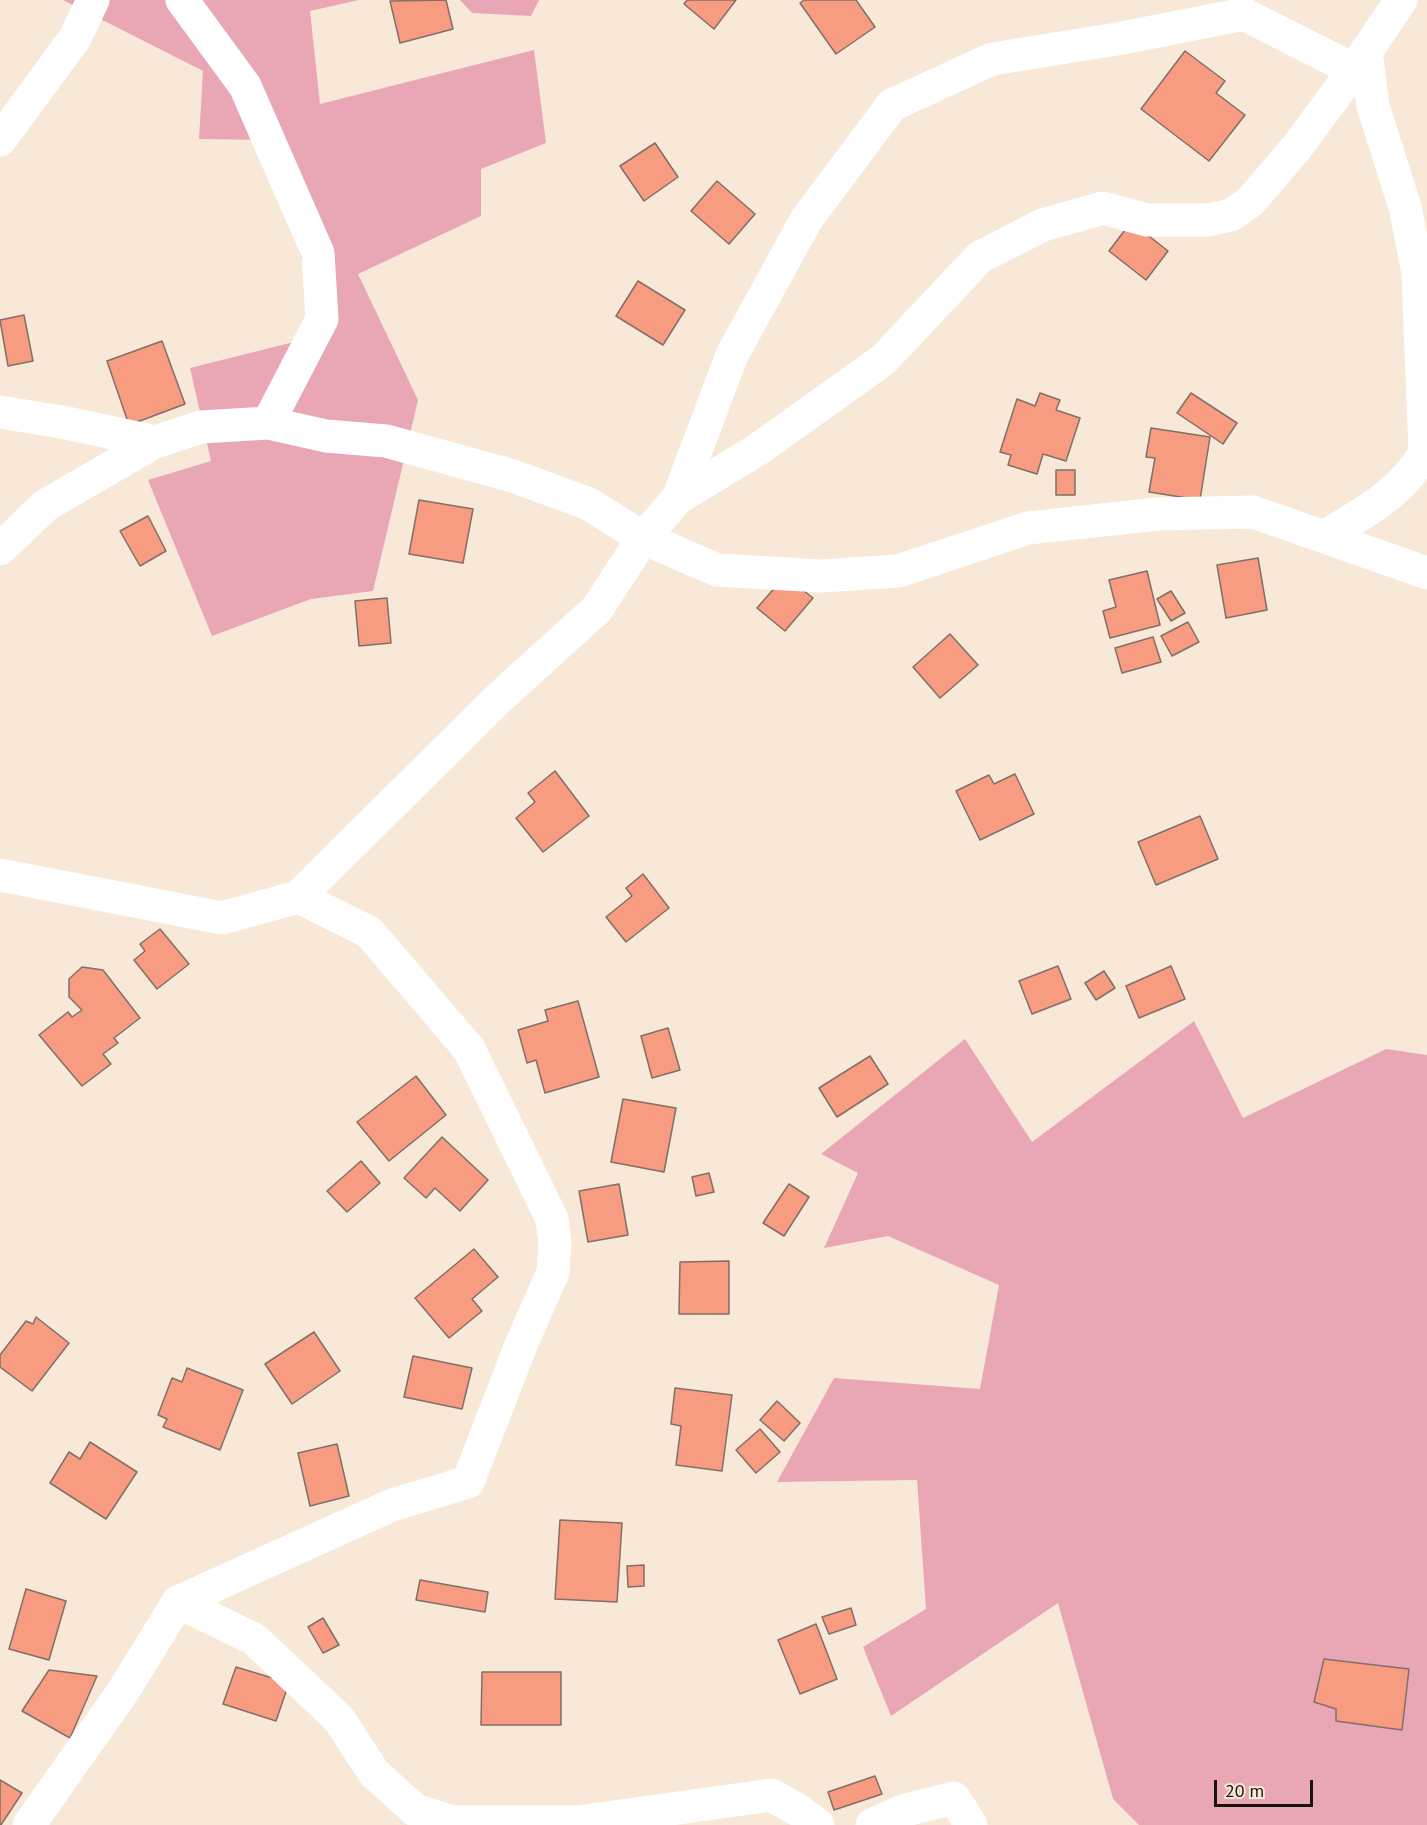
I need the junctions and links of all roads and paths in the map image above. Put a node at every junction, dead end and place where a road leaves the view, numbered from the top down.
1 (93, 0) edge
2 (182, 0) edge
3 (1401, 0) edge
4 (1360, 61) junction
5 (0, 140) edge
6 (0, 412) edge
7 (268, 423) junction
8 (155, 442) junction
9 (678, 498) junction
10 (1325, 536) junction
11 (643, 538) junction
12 (0, 549) edge
13 (1427, 573) edge
14 (0, 875) edge
15 (298, 897) junction
16 (178, 1602) junction
17 (29, 1825) edge
18 (818, 1825) edge
19 (873, 1825) edge
20 (971, 1825) edge

1 - 5 street
2 - 7 street
3 - 4 street
4 - 9 street
4 - 9 street
4 - 10 street
6 - 8 street
7 - 8 street
7 - 11 street
8 - 12 street
9 - 11 street
10 - 11 street
10 - 13 street
11 - 15 street
14 - 15 street
15 - 16 street
16 - 17 street
16 - 18 street
19 - 20 street

